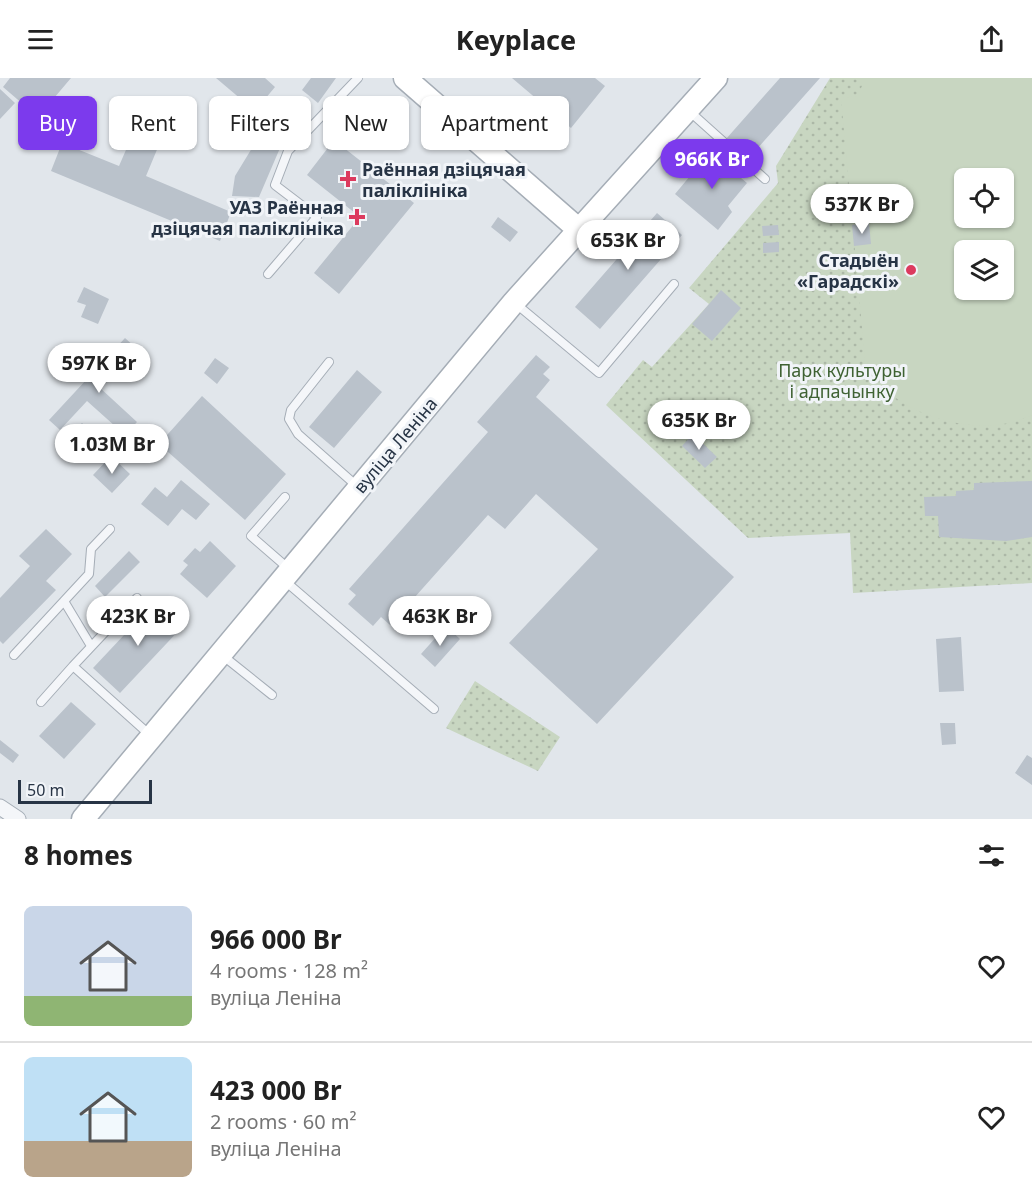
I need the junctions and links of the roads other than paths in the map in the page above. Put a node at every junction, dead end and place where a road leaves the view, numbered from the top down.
1 (358, 78) edge
2 (405, 78) edge
3 (716, 78) edge
4 (687, 109) junction
5 (765, 180) dead end
6 (578, 229) junction
7 (268, 274) dead end
8 (674, 284) dead end
9 (514, 302) junction
10 (328, 362) dead end
11 (359, 488) junction
12 (285, 497) dead end
13 (110, 530) dead end
14 (286, 575) junction
15 (137, 598) dead end
16 (64, 601) junction
17 (91, 646) junction
18 (220, 654) junction
19 (14, 655) dead end
20 (73, 666) junction
21 (272, 695) dead end
22 (41, 702) dead end
23 (434, 709) dead end
24 (152, 737) junction
25 (0, 807) edge
26 (18, 819) edge
27 (82, 819) edge

1 - 7 lane
2 - 6 main road
3 - 4 main road, вуліца Леніна
4 - 5 lane
4 - 6 main road, вуліца Леніна
6 - 9 main road, вуліца Леніна
8 - 9 lane
9 - 11 main road, вуліца Леніна
10 - 11 lane
11 - 14 main road, вуліца Леніна
12 - 14 lane
13 - 16 lane
14 - 18 main road, вуліца Леніна
14 - 23 lane
15 - 17 lane
16 - 17 lane
16 - 19 lane
17 - 20 lane
18 - 21 lane
18 - 24 main road, вуліца Леніна
20 - 22 lane
20 - 24 lane
24 - 27 main road, вуліца Леніна
25 - 26 street

